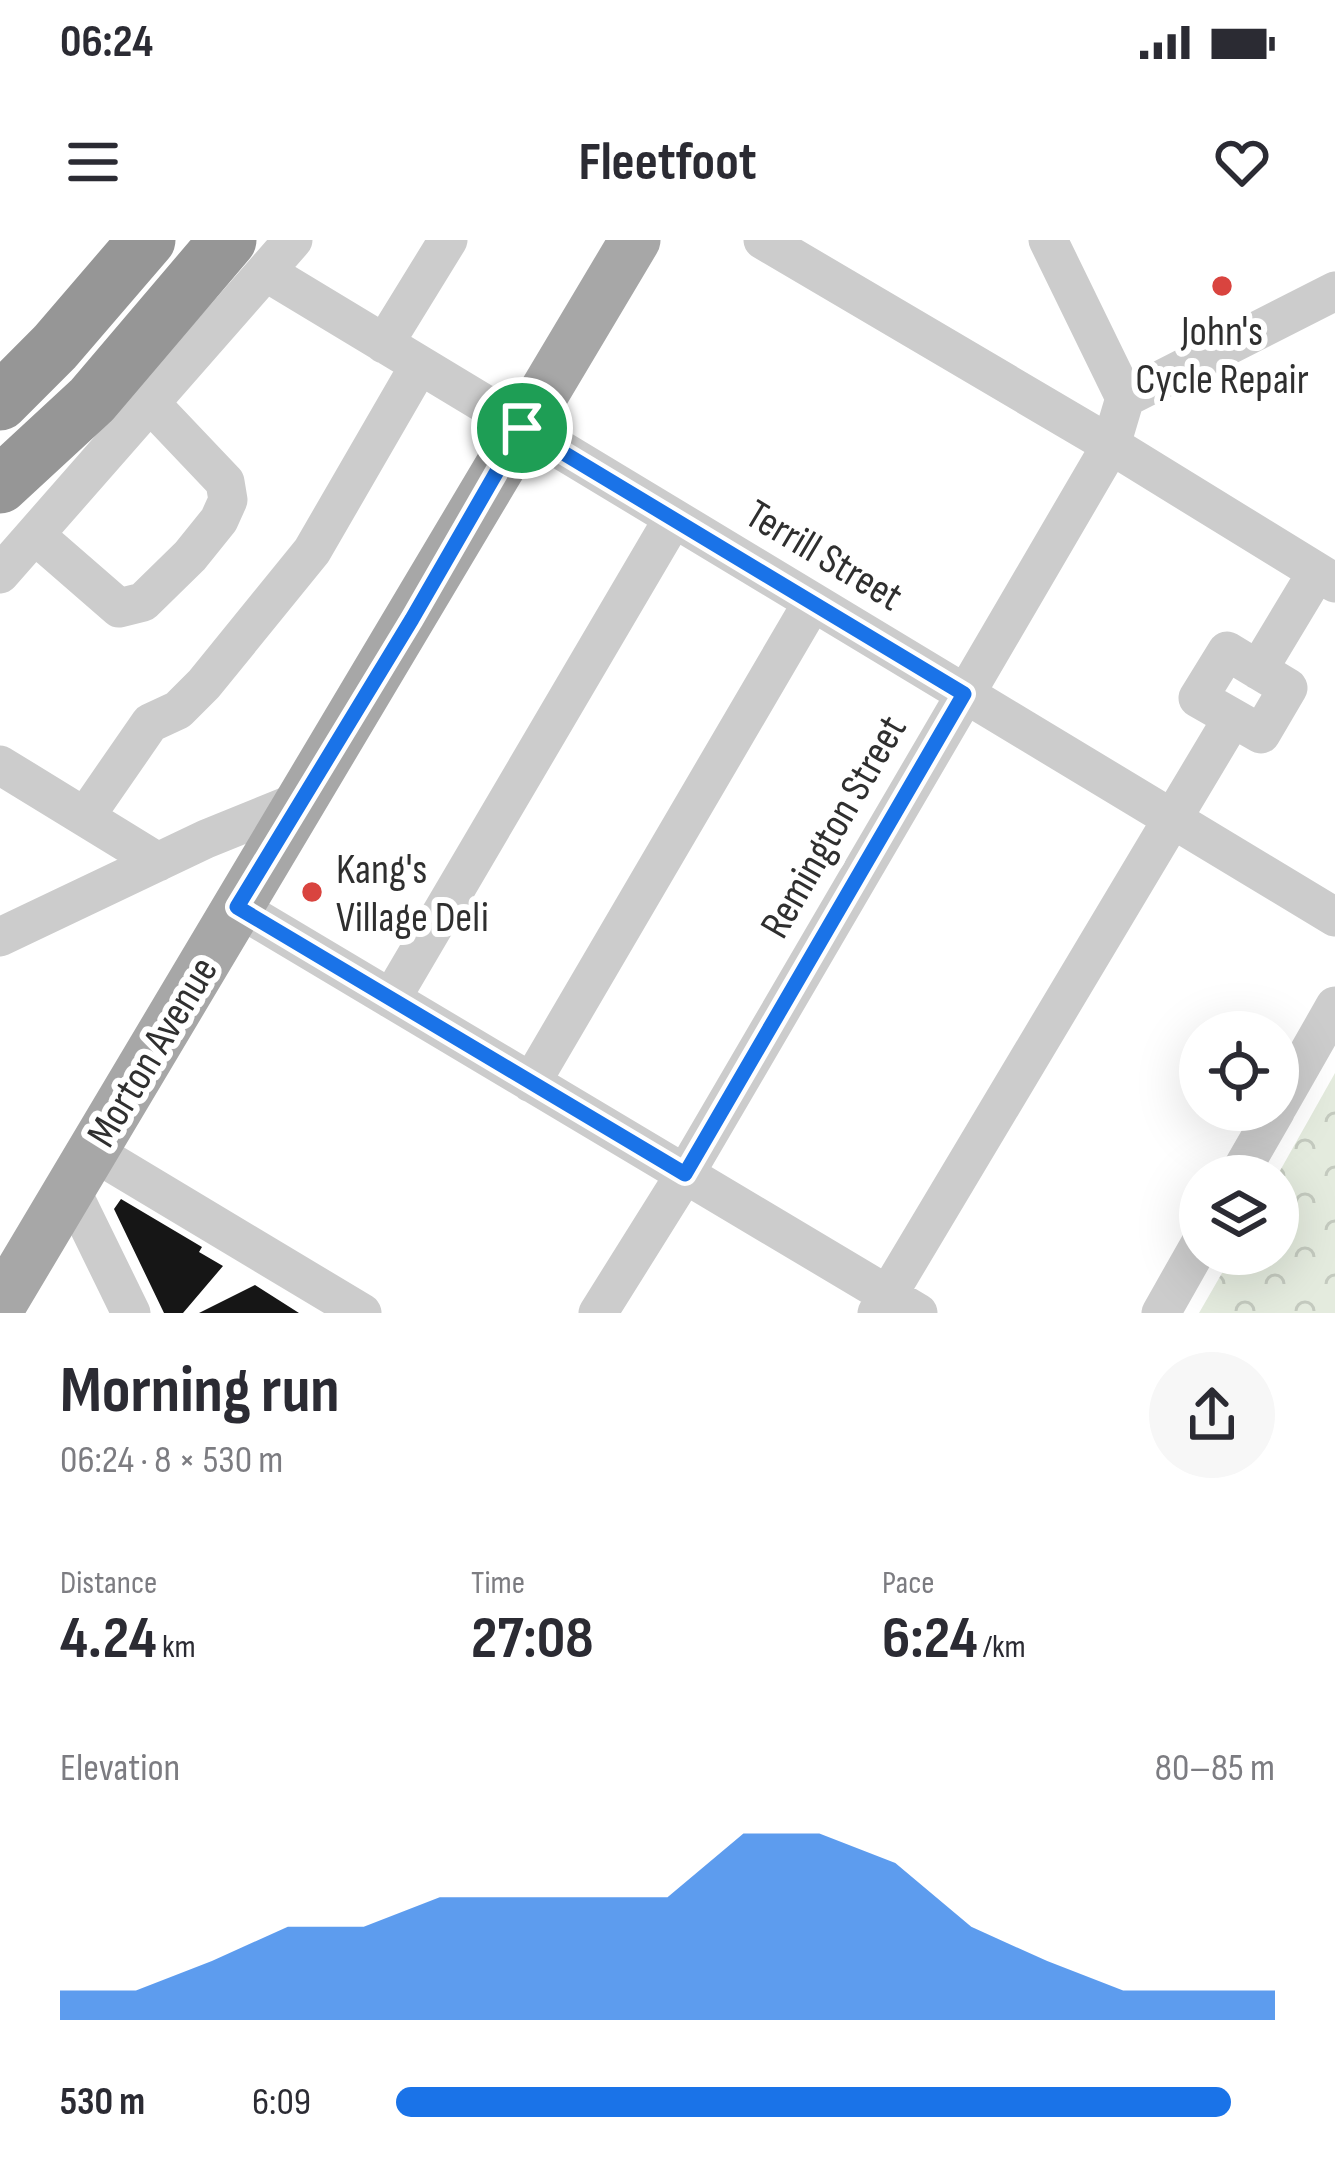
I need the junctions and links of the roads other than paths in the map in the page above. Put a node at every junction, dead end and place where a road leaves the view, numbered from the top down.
1 (147, 240) edge
2 (293, 240) edge
3 (448, 240) edge
4 (634, 240) edge
5 (763, 240) edge
6 (1048, 240) edge
7 (247, 256) edge
8 (1335, 291) edge
9 (384, 344) junction
10 (55, 347) junction
11 (419, 366) junction
12 (0, 391) edge
13 (1125, 398) junction
14 (92, 400) junction
15 (0, 402) edge
16 (149, 402) junction
17 (522, 428) junction
18 (1112, 445) junction
19 (0, 485) edge
20 (18, 517) edge
21 (673, 519) junction
22 (0, 574) edge
23 (1326, 577) edge
24 (812, 602) junction
25 (964, 694) junction
26 (0, 765) edge
27 (302, 800) junction
28 (85, 817) junction
29 (1173, 819) junction
30 (158, 862) junction
31 (237, 907) junction
32 (1335, 917) edge
33 (0, 937) edge
34 (391, 998) junction
35 (1335, 1006) edge
36 (1299, 1069) edge
37 (531, 1083) junction
38 (81, 1169) junction
39 (685, 1174) junction
40 (1182, 1275) edge
41 (0, 1306) edge
42 (894, 1307) edge
43 (131, 1313) edge
44 (362, 1313) edge
45 (598, 1313) edge
46 (1161, 1313) edge

1 - 10 highway
2 - 7 street
3 - 9 street
4 - 17 main road, Morton Avenue
5 - 18 street
6 - 13 street
7 - 9 street, Terrill Street
7 - 14 highway
7 - 16 street
8 - 13 street
9 - 11 street, Terrill Street
10 - 12 highway
10 - 15 highway
11 - 17 street, Terrill Street
11 - 28 street
13 - 18 street, Remington Street
14 - 19 highway
14 - 20 highway
16 - 20 street
16 - 20 street
17 - 21 street, Terrill Street
17 - 27 main road, Morton Avenue
18 - 23 street
18 - 25 street, Remington Street
20 - 22 street
21 - 24 street, Terrill Street
21 - 34 street
23 - 29 street
24 - 25 street, Terrill Street
24 - 37 street
25 - 29 street, Terrill Street
25 - 39 street, Remington Street
26 - 28 street
27 - 30 street
27 - 31 main road, Morton Avenue
28 - 30 street
29 - 32 street, Terrill Street
29 - 42 street
30 - 33 street
31 - 34 street
31 - 38 main road, Morton Avenue
34 - 37 street
35 - 36 street
37 - 39 street
38 - 41 main road, Morton Avenue
38 - 43 street
38 - 44 street
39 - 42 street
39 - 45 street, Remington Street
40 - 46 street

